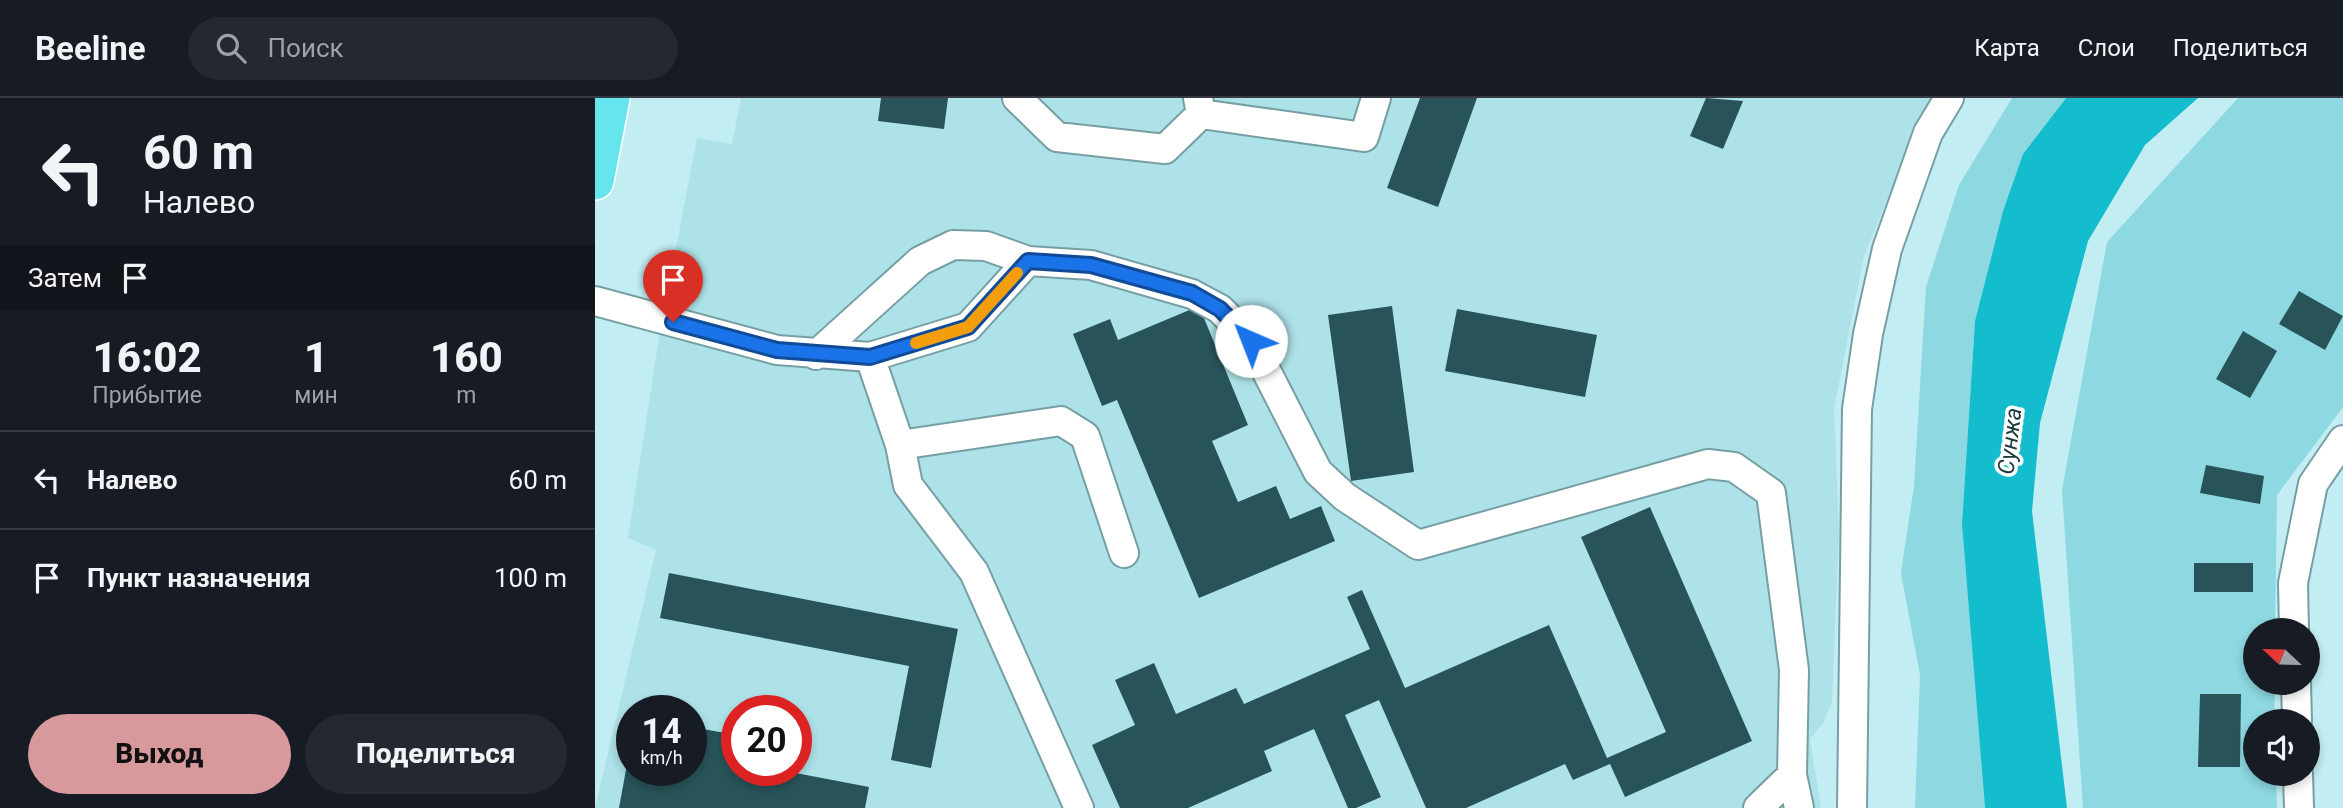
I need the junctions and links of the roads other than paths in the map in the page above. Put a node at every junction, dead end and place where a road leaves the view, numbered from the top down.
1 (611, 98) edge
2 (1017, 98) edge
3 (1376, 98) edge
4 (1949, 98) edge
5 (1200, 106) edge
6 (595, 181) edge
7 (1028, 261) junction
8 (595, 301) edge
9 (816, 355) junction
10 (870, 357) junction
11 (2343, 440) edge
12 (900, 445) junction
13 (1124, 553) dead end
14 (2294, 618) edge
15 (1792, 775) junction
16 (2298, 786) edge
17 (1079, 808) edge
18 (1758, 808) edge
19 (1798, 808) edge
20 (1852, 808) edge
21 (2299, 808) edge

1 - 6 main road
2 - 5 street
3 - 5 street
4 - 20 street
7 - 9 street
7 - 10 street
7 - 15 street
8 - 9 street
9 - 10 street
10 - 12 street
11 - 14 street
12 - 13 street
12 - 17 street
15 - 18 street
15 - 19 street
16 - 21 street

